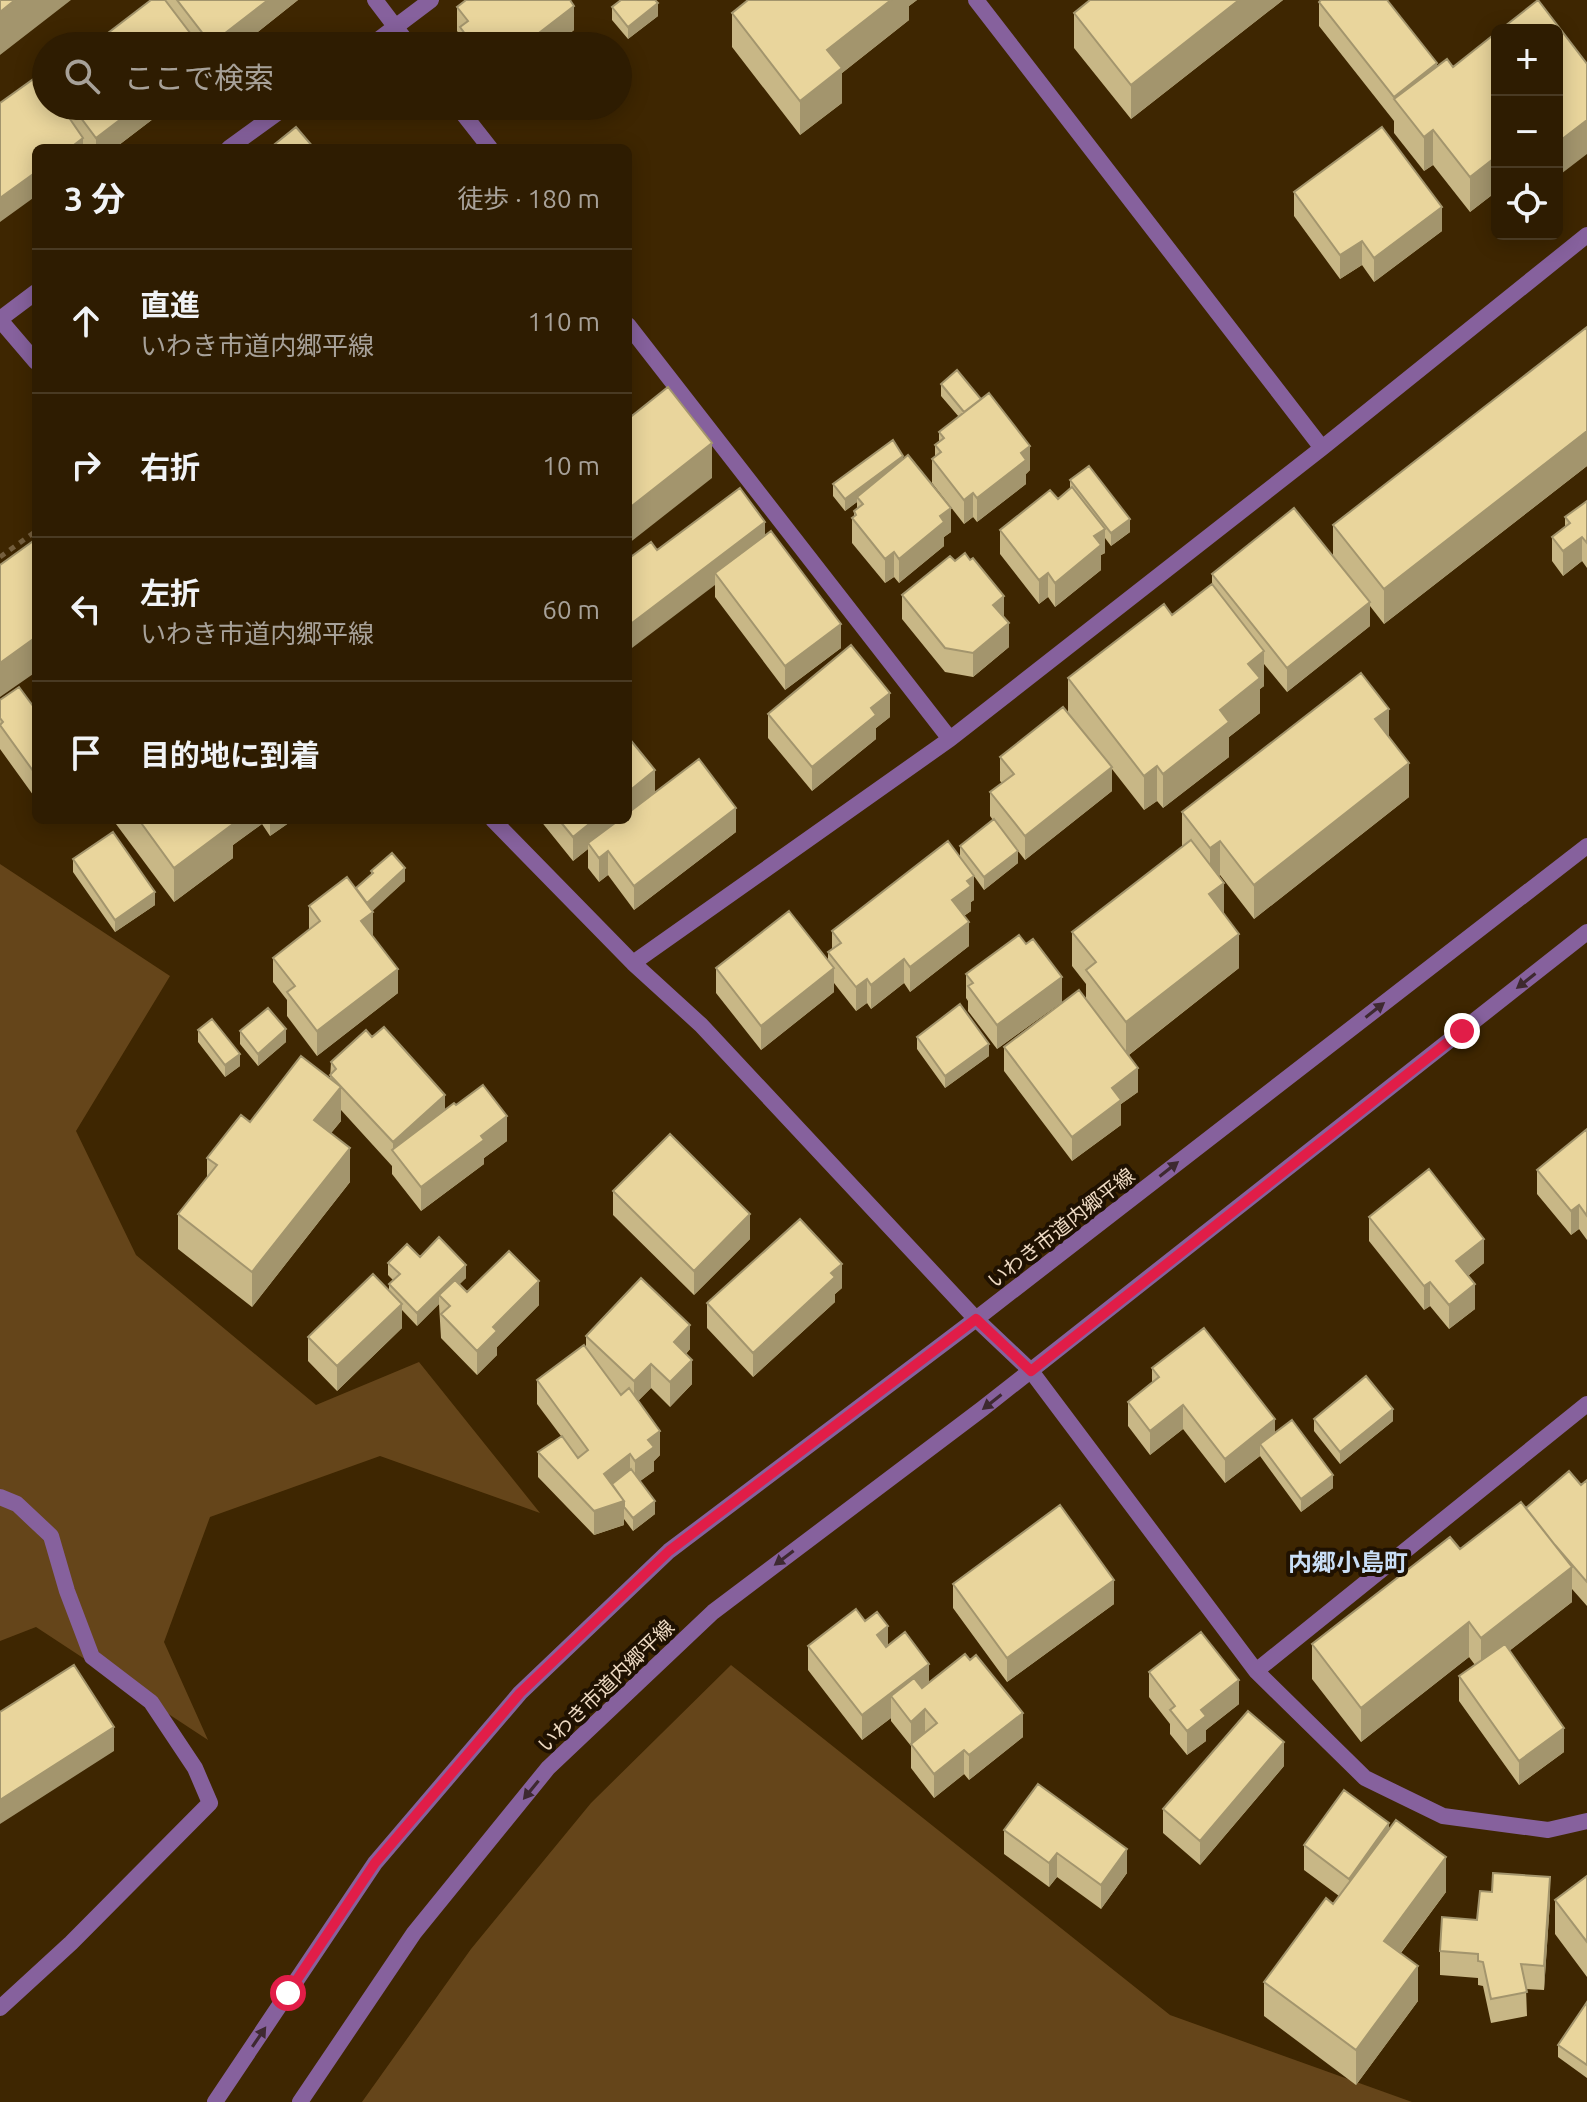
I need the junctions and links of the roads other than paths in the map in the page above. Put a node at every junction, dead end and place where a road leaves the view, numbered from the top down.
1 (375, 0) edge
2 (431, 0) edge
3 (976, 0) edge
4 (396, 27) junction
5 (389, 32) edge
6 (400, 32) edge
7 (268, 120) edge
8 (468, 120) edge
9 (235, 144) edge
10 (487, 144) edge
11 (1587, 235) edge
12 (32, 295) edge
13 (0, 319) edge
14 (632, 330) edge
15 (32, 357) edge
16 (1322, 448) junction
17 (950, 739) junction
18 (497, 824) edge
19 (1587, 846) edge
20 (1587, 932) edge
21 (633, 963) junction
22 (976, 1319) junction
23 (1031, 1371) junction
24 (1587, 1404) edge
25 (0, 1497) edge
26 (1256, 1671) junction
27 (1587, 1821) edge
28 (0, 2008) edge
29 (215, 2102) edge
30 (300, 2102) edge

1 - 4 street
2 - 4 street
3 - 16 street
4 - 5 street
4 - 6 street
7 - 9 street
8 - 10 street
11 - 16 street
12 - 13 street
13 - 15 street
14 - 17 street
16 - 17 street
17 - 21 street
18 - 21 street
22 -> 19 street, いわき市道内郷平線
20 -> 23 street, いわき市道内郷平線
21 - 22 street
22 - 23 street
29 -> 22 street, いわき市道内郷平線
23 - 26 street
23 -> 30 street, いわき市道内郷平線
24 - 26 street
25 - 28 street
26 - 27 street

